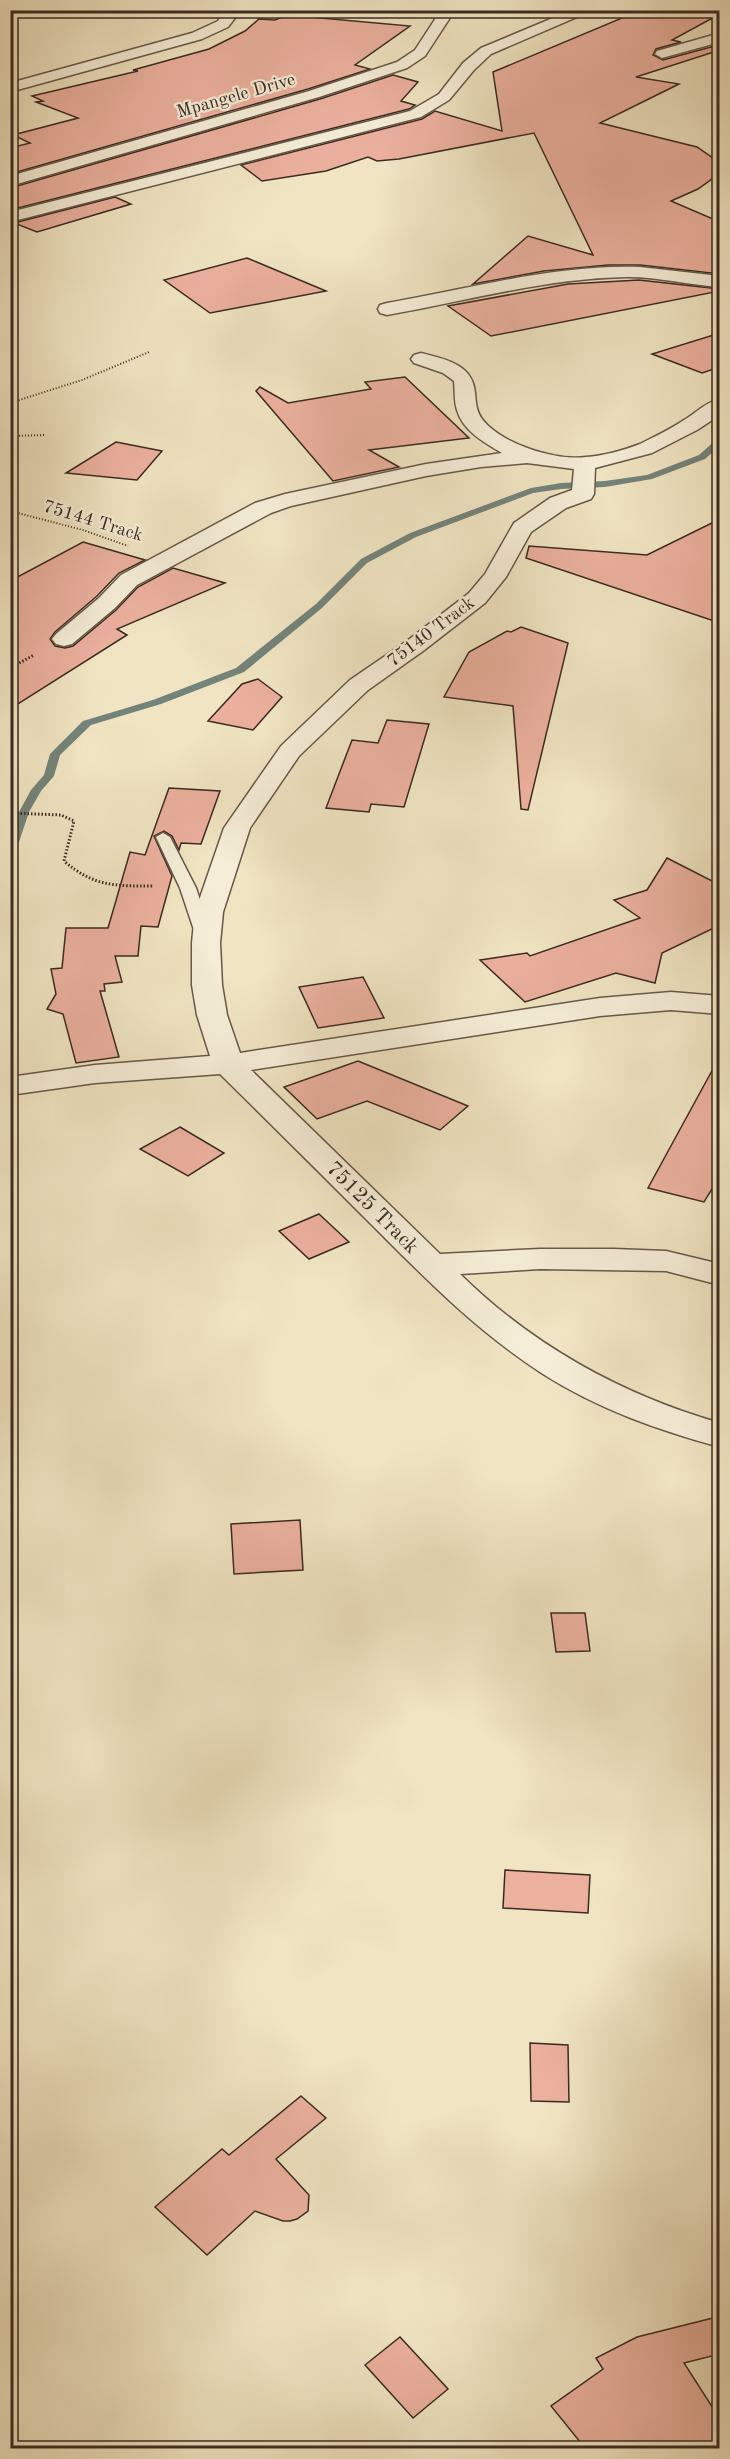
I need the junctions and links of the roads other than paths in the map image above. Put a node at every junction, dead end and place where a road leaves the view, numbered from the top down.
1 (234, 10) edge
2 (448, 10) edge
3 (586, 10) edge
4 (720, 37) edge
5 (662, 54) dead end
6 (10, 88) edge
7 (10, 181) edge
8 (10, 217) edge
9 (720, 282) edge
10 (387, 309) dead end
11 (421, 358) dead end
12 (720, 405) edge
13 (527, 457) junction
14 (584, 479) junction
15 (64, 639) dead end
16 (163, 837) dead end
17 (206, 943) junction
18 (720, 1005) edge
19 (228, 1064) junction
20 (10, 1086) edge
21 (429, 1265) junction
22 (720, 1275) edge
23 (720, 1434) edge

1 - 6 street
2 - 7 street, Mpangele Drive
3 - 8 street
4 - 5 street
9 - 10 street
11 - 13 street
12 - 14 street
13 - 14 street
13 - 15 street
14 - 17 street, 75140 Track
16 - 17 lane
17 - 19 street, 75140 Track
18 - 19 street
19 - 20 street
19 - 21 street, 75125 Track
21 - 22 street
21 - 23 street, 75125 Track

